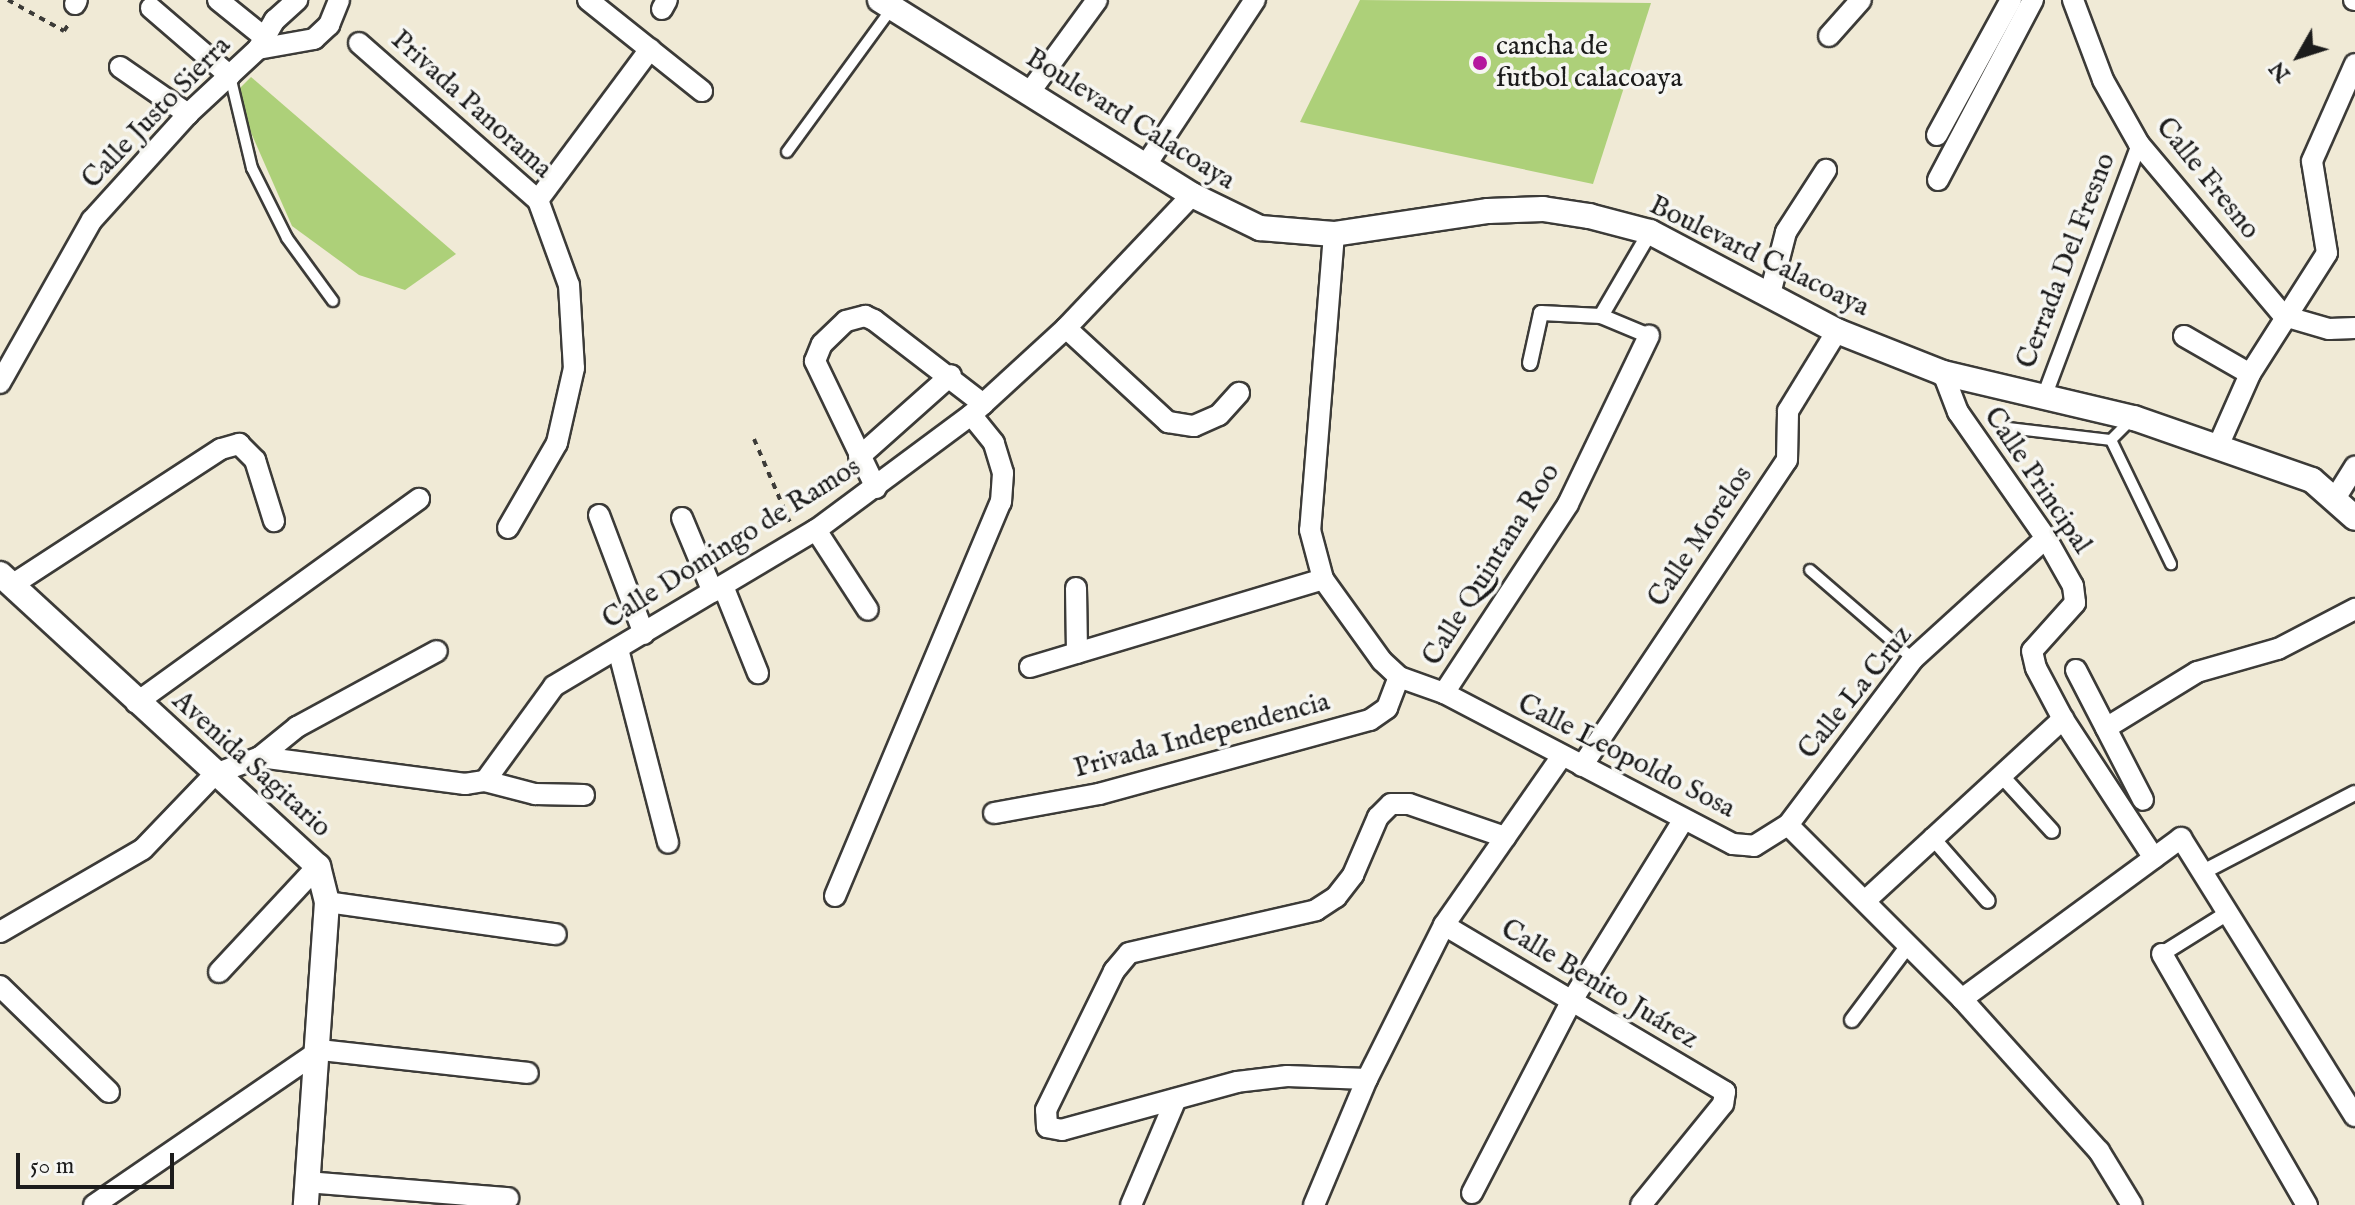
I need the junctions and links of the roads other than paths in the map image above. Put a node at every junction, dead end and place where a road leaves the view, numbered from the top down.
1 (218, 0) edge
2 (297, 0) edge
3 (339, 0) edge
4 (588, 0) edge
5 (1097, 0) edge
6 (1255, 0) edge
7 (1861, 0) edge
8 (2011, 0) edge
9 (2033, 0) edge
10 (2073, 0) edge
11 (886, 4) edge
12 (151, 8) dead end
13 (1829, 36) dead end
14 (261, 43) junction
15 (359, 43) dead end
16 (650, 49) junction
17 (2355, 64) edge
18 (120, 67) dead end
19 (230, 76) junction
20 (702, 91) dead end
21 (1029, 93) junction
22 (188, 114) junction
23 (1937, 135) dead end
24 (2139, 144) junction
25 (787, 152) dead end
26 (1146, 165) junction
27 (1826, 170) dead end
28 (1938, 180) dead end
29 (1192, 195) junction
30 (538, 200) junction
31 (1650, 232) junction
32 (1334, 234) junction
33 (1770, 294) junction
34 (333, 301) dead end
35 (1601, 316) junction
36 (2284, 316) junction
37 (1066, 328) junction
38 (2355, 328) edge
39 (1837, 331) junction
40 (1649, 336) joint
41 (2184, 336) dead end
42 (1530, 363) dead end
43 (1943, 373) junction
44 (2250, 374) junction
45 (951, 375) junction
46 (0, 383) edge
47 (1239, 393) dead end
48 (2044, 397) junction
49 (977, 410) junction
50 (2134, 418) junction
51 (2009, 428) dead end
52 (2111, 440) junction
53 (2219, 444) junction
54 (859, 457) junction
55 (2355, 466) edge
56 (876, 488) junction
57 (2336, 497) junction
58 (419, 499) dead end
59 (599, 515) dead end
60 (682, 518) dead end
61 (2355, 518) edge
62 (274, 521) dead end
63 (508, 528) dead end
64 (807, 536) junction
65 (2046, 538) junction
66 (2171, 564) dead end
67 (1810, 570) dead end
68 (1323, 579) junction
69 (6, 580) edge
70 (1076, 588) dead end
71 (718, 589) junction
72 (2355, 609) edge
73 (868, 610) dead end
74 (644, 634) junction
75 (618, 649) junction
76 (437, 651) dead end
77 (1077, 653) junction
78 (1913, 659) junction
79 (1030, 667) dead end
80 (2076, 670) dead end
81 (758, 673) dead end
82 (1399, 677) junction
83 (1444, 693) junction
84 (136, 703) junction
85 (2063, 719) junction
86 (2106, 728) junction
87 (1562, 756) junction
88 (260, 757) junction
89 (1582, 766) junction
90 (215, 774) junction
91 (2000, 774) junction
92 (485, 781) junction
93 (2355, 793) edge
94 (584, 795) dead end
95 (2143, 800) dead end
96 (994, 813) dead end
97 (1683, 821) junction
98 (1788, 825) junction
99 (2052, 831) dead end
100 (1931, 836) junction
101 (1505, 837) junction
102 (668, 843) dead end
103 (2154, 858) junction
104 (318, 866) junction
105 (2203, 872) junction
106 (835, 896) dead end
107 (1866, 900) junction
108 (1988, 901) dead end
109 (327, 902) junction
110 (2226, 914) junction
111 (1444, 925) junction
112 (0, 932) edge
113 (556, 934) dead end
114 (1909, 944) junction
115 (2162, 954) joint
116 (219, 972) dead end
117 (0, 986) edge
118 (1962, 999) junction
119 (1571, 1002) junction
120 (1852, 1020) dead end
121 (320, 1050) junction
122 (528, 1073) dead end
123 (1367, 1079) junction
124 (109, 1092) dead end
125 (1176, 1099) junction
126 (2355, 1116) edge
127 (306, 1193) edge
128 (1472, 1193) dead end
129 (508, 1198) dead end
130 (94, 1205) edge
131 (1131, 1205) edge
132 (1314, 1205) edge
133 (1641, 1205) edge
134 (2132, 1205) edge
135 (2307, 1205) edge

1 - 14 street
2 - 14 street, Calle Justo Sierra
3 - 14 street, Calle Justo Sierra
4 - 16 street
5 - 21 street
6 - 26 street
7 - 13 street
8 - 23 street
9 - 28 street
10 - 24 street, Calle Fresno
11 - 21 street, Boulevard Calacoaya
11 - 25 lane
12 - 19 street
14 - 19 street, Calle Justo Sierra
15 - 30 street, Privada Panorama
16 - 20 street
16 - 30 street
17 - 36 street
18 - 22 street
19 - 22 street, Calle Justo Sierra
19 - 34 lane
21 - 26 street, Boulevard Calacoaya
22 - 46 street, Calle Justo Sierra
24 - 36 street, Calle Fresno
24 - 48 street, Cerrada Del Fresno
26 - 29 street, Boulevard Calacoaya
27 - 33 street
29 - 32 street, Boulevard Calacoaya
29 - 37 street, Calle Domingo de Ramos
30 - 63 street, Privada Panorama
31 - 32 street, Boulevard Calacoaya
31 - 33 street, Boulevard Calacoaya
31 - 35 street
32 - 68 street
33 - 39 street, Boulevard Calacoaya
35 - 40 street
35 - 42 street
36 - 38 street
36 - 44 street
37 - 47 street
37 - 49 street, Calle Domingo de Ramos
39 - 43 street, Boulevard Calacoaya
39 - 89 street, Calle Morelos
40 - 83 street, Calle Quintana Roo
41 - 44 street
43 - 48 street, Boulevard Calacoaya
43 - 65 street, Calle Principal
44 - 53 street
45 - 49 street
45 - 54 street
45 - 54 street
48 - 50 street, Boulevard Calacoaya
49 - 56 street, Calle Domingo de Ramos
49 - 106 street
50 - 52 lane
50 - 53 street, Boulevard Calacoaya
51 - 52 lane
52 - 66 lane
53 - 57 street, Boulevard Calacoaya
54 - 56 street
55 - 57 street
56 - 64 street, Calle Domingo de Ramos
57 - 61 street, Boulevard Calacoaya
58 - 84 street
59 - 74 street
60 - 71 street
62 - 69 street
64 - 71 street, Calle Domingo de Ramos
64 - 73 street
65 - 78 street, Calle La Cruz
65 - 85 street, Calle Principal
67 - 78 lane
68 - 77 street
68 - 82 street
69 - 84 street, Avenida Sagitario
70 - 77 street
71 - 74 street, Calle Domingo de Ramos
71 - 81 street
72 - 86 street
74 - 75 street, Calle Domingo de Ramos
75 - 92 street, Calle Domingo de Ramos
75 - 102 street
76 - 88 street
77 - 79 street
78 - 98 street, Calle La Cruz
80 - 86 street
82 - 83 street, Calle Leopoldo Sosa
82 - 96 street, Privada Independencia
83 - 87 street, Calle Leopoldo Sosa
84 - 90 street, Avenida Sagitario
85 - 91 street
85 - 103 street, Calle Principal
86 - 95 street
87 - 89 street, Calle Leopoldo Sosa
87 - 101 street
88 - 90 street
88 - 92 street
89 - 97 street, Calle Leopoldo Sosa
90 - 104 street, Avenida Sagitario
90 - 112 street
91 - 99 street
91 - 100 street
92 - 94 street
93 - 105 street
97 - 98 street, Calle Leopoldo Sosa
97 - 119 street
98 - 107 street
100 - 107 street
100 - 108 street
101 - 111 street
101 - 125 street
103 - 105 street
103 - 118 street
104 - 109 street, Avenida Sagitario
104 - 116 street
105 - 110 street
107 - 114 street
109 - 113 street
109 - 121 street, Avenida Sagitario
110 - 115 street
110 - 126 street
111 - 119 street, Calle Benito Juárez
111 - 123 street
114 - 118 street
114 - 120 street
115 - 135 street
117 - 124 street
118 - 134 street
119 - 128 street
119 - 133 street, Calle Benito Juárez
121 - 122 street
121 - 127 street, Avenida Sagitario
121 - 130 street
123 - 125 street
123 - 132 street
125 - 131 street
127 - 129 street

